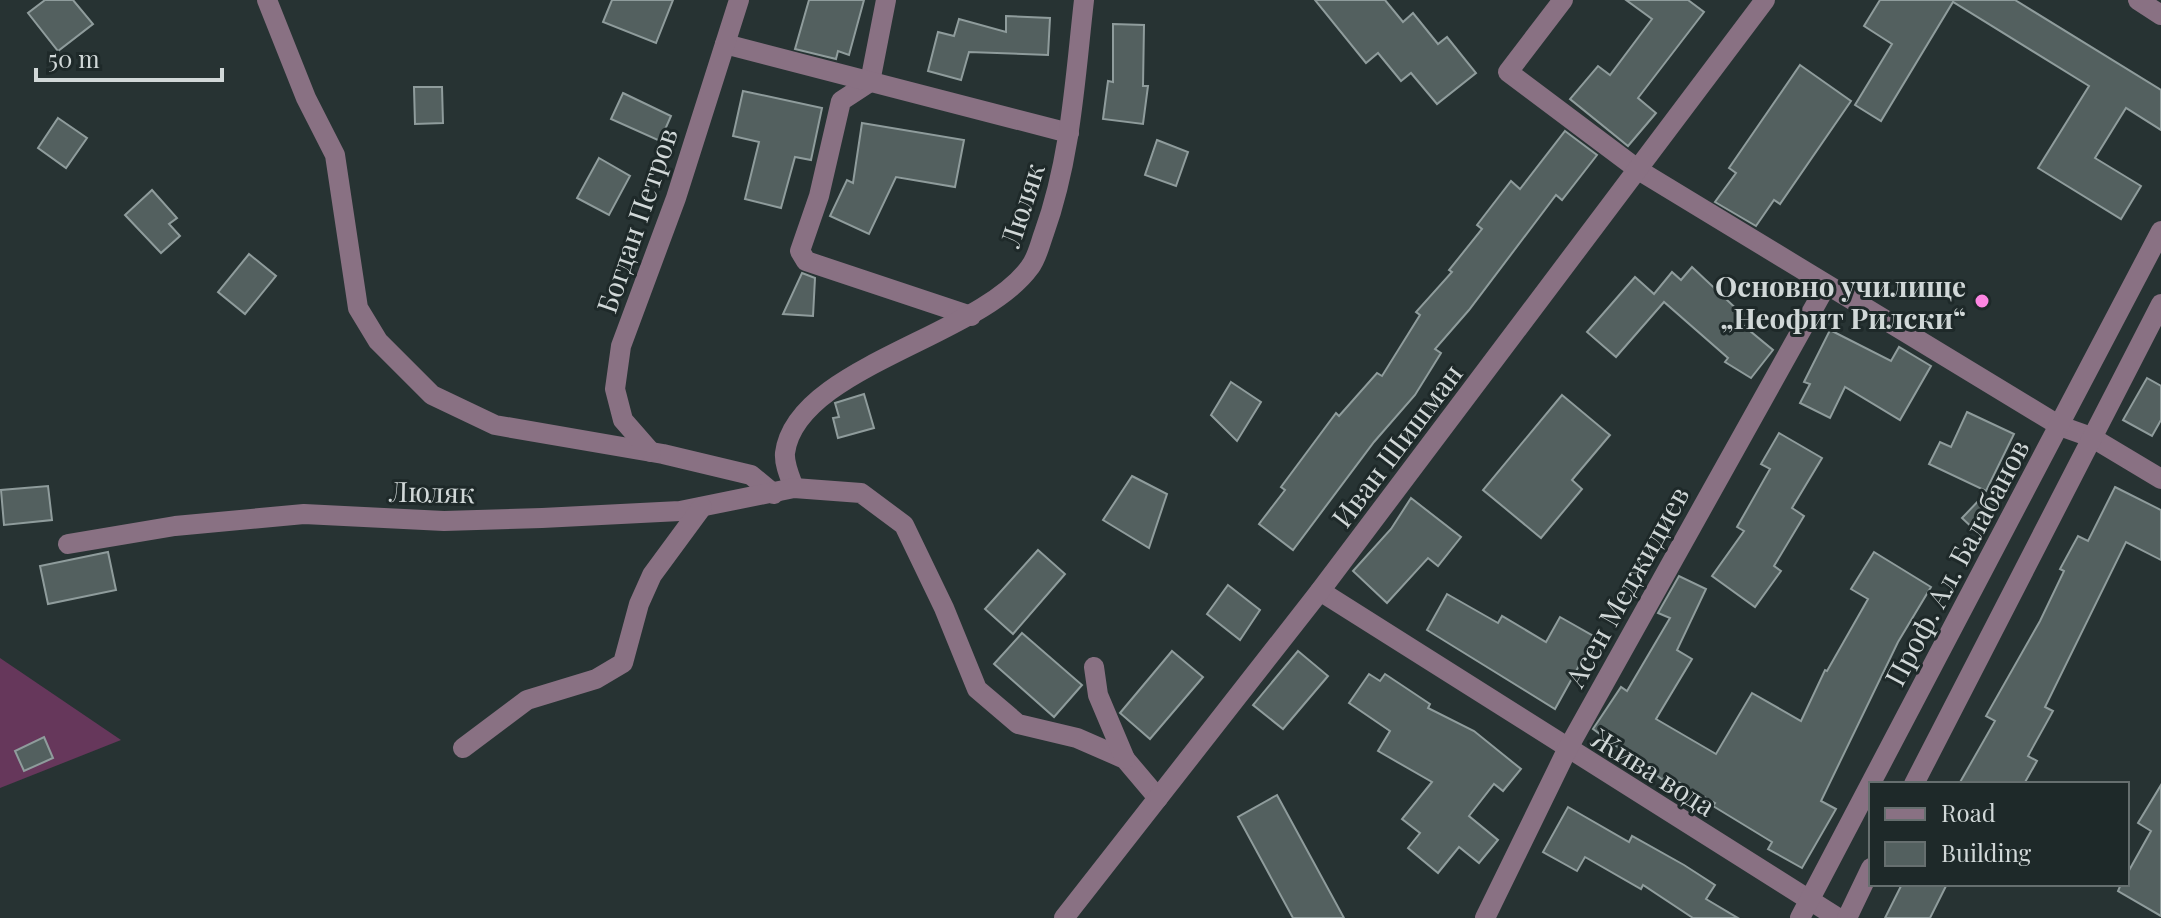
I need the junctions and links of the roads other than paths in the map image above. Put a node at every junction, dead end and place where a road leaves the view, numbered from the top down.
1 (267, 0) edge
2 (739, 0) edge
3 (886, 0) edge
4 (1084, 0) edge
5 (1563, 0) edge
6 (1765, 0) edge
7 (2138, 0) edge
8 (2161, 15) edge
9 (725, 44) junction
10 (870, 82) junction
11 (1069, 133) junction
12 (1640, 171) junction
13 (2161, 231) edge
14 (1826, 286) junction
15 (2161, 304) edge
16 (971, 316) junction
17 (2060, 426) junction
18 (2091, 437) junction
19 (651, 452) junction
20 (2161, 479) edge
21 (794, 488) junction
22 (774, 494) junction
23 (702, 507) junction
24 (68, 544) dead end
25 (1320, 591) junction
26 (1094, 667) dead end
27 (463, 748) dead end
28 (1567, 750) junction
29 (1125, 759) junction
30 (1872, 782) edge
31 (1915, 782) edge
32 (1869, 788) edge
33 (1158, 798) junction
34 (1869, 872) edge
35 (1805, 909) edge
36 (1064, 918) edge
37 (1485, 918) edge
38 (1838, 918) edge
39 (1847, 918) edge

1 - 19 street
2 - 9 street, Богдан Петров
3 - 10 street
4 - 11 street, Люляк
5 - 12 street
6 - 12 street, Иван Шишман
7 - 8 street
9 - 10 street
9 - 19 street, Богдан Петров
10 - 11 street
10 - 16 street
11 - 16 street, Люляк
12 - 14 street
12 - 25 street, Иван Шишман
13 - 17 street, Проф. Ал. Балабанов
14 - 17 street
14 - 28 street, Асен Меджидиев
15 - 18 street
16 - 21 street, Люляк
17 - 18 street
17 - 30 street, Проф. Ал. Балабанов
18 - 20 street
18 - 31 street
19 - 22 street
21 - 22 street, Люляк
21 - 29 street, Люляк
22 - 23 street, Люляк
23 - 24 street, Люляк
23 - 27 street
25 - 28 street, Жива вода
25 - 33 street, Иван Шишман
26 - 29 street
28 - 35 street, Жива вода
28 - 37 street, Асен Меджидиев
29 - 33 street, Люляк
32 - 35 street, Проф. Ал. Балабанов
33 - 36 street, Иван Шишман
34 - 39 street
35 - 38 street, Жива вода

